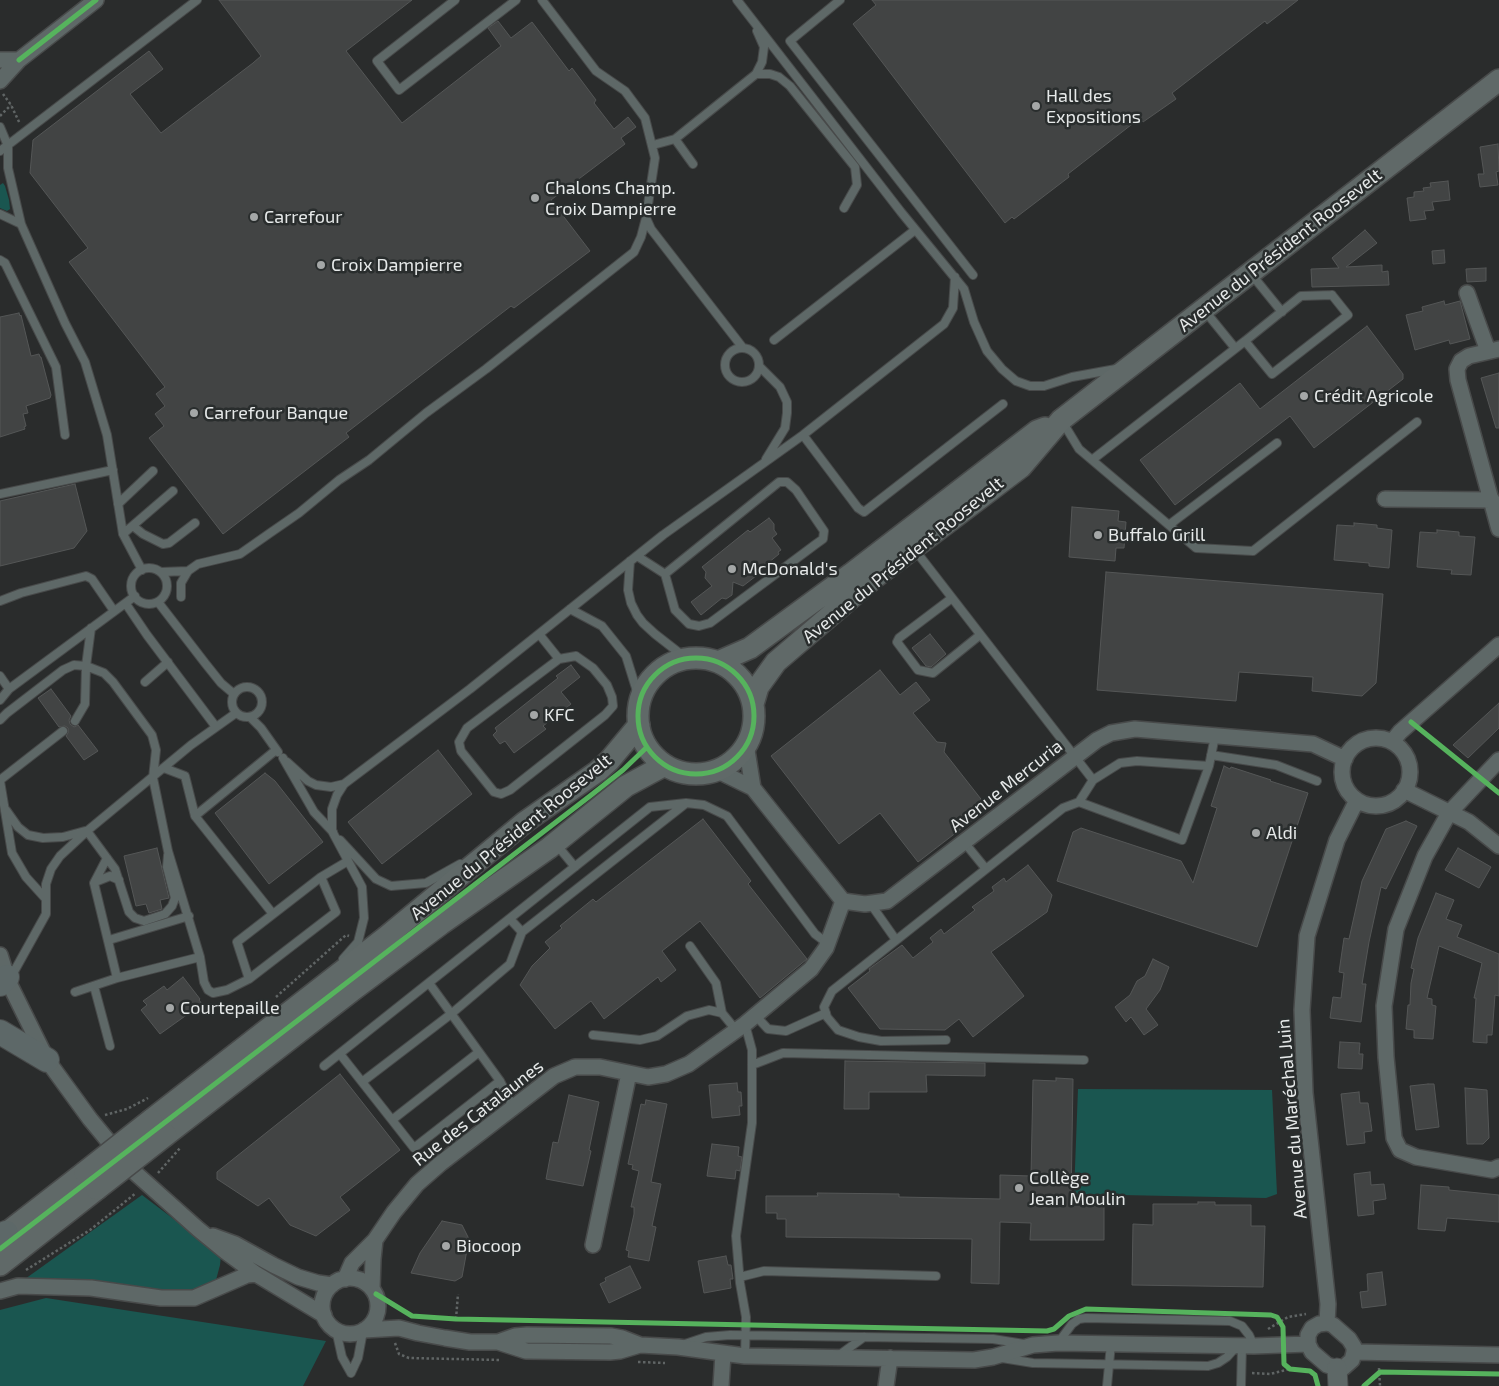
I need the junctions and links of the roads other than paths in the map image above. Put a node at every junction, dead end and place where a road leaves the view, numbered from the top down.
1 (96, 0) edge
2 (197, 0) edge
3 (440, 0) edge
4 (455, 0) edge
5 (516, 0) edge
6 (542, 0) edge
7 (737, 0) edge
8 (840, 0) edge
9 (445, 7) junction
10 (752, 20) junction
11 (0, 60) edge
12 (19, 60) junction
13 (756, 74) junction
14 (1499, 80) edge
15 (0, 81) edge
16 (0, 126) edge
17 (675, 140) junction
18 (8, 146) junction
19 (653, 146) junction
20 (0, 151) edge
21 (693, 164) dead end
22 (8, 168) junction
23 (0, 175) edge
24 (844, 208) dead end
25 (0, 214) edge
26 (646, 218) junction
27 (21, 224) junction
28 (915, 230) junction
29 (0, 260) edge
30 (1251, 273) junction
31 (973, 275) dead end
32 (955, 277) junction
33 (1467, 293) dead end
34 (1204, 310) junction
35 (1282, 312) junction
36 (774, 340) dead end
37 (1245, 341) junction
38 (743, 348) junction
39 (1235, 348) junction
40 (1493, 350) edge
41 (759, 366) junction
42 (1133, 366) junction
43 (1003, 404) dead end
44 (1061, 420) junction
45 (1417, 422) dead end
46 (65, 435) dead end
47 (804, 435) junction
48 (1278, 443) dead end
49 (1092, 460) junction
50 (764, 463) junction
51 (113, 470) junction
52 (153, 471) dead end
53 (172, 491) dead end
54 (0, 494) edge
55 (1385, 499) dead end
56 (1492, 500) junction
57 (118, 504) junction
58 (195, 523) dead end
59 (1169, 525) junction
60 (133, 526) junction
61 (1499, 529) edge
62 (123, 534) junction
63 (913, 548) junction
64 (637, 556) junction
65 (630, 561) junction
66 (142, 570) junction
67 (188, 571) junction
68 (161, 572) junction
69 (665, 574) junction
70 (135, 596) junction
71 (181, 597) dead end
72 (952, 598) junction
73 (0, 601) edge
74 (158, 602) junction
75 (126, 604) junction
76 (570, 609) junction
77 (114, 611) junction
78 (92, 628) junction
79 (539, 634) junction
80 (980, 635) junction
81 (1499, 645) edge
82 (559, 658) junction
83 (687, 659) junction
84 (168, 662) junction
85 (718, 662) junction
86 (86, 666) junction
87 (0, 676) edge
88 (144, 682) dead end
89 (9, 689) junction
90 (234, 694) junction
91 (0, 700) edge
92 (640, 701) junction
93 (753, 704) junction
94 (236, 713) junction
95 (250, 717) junction
96 (0, 720) edge
97 (75, 721) dead end
98 (639, 725) junction
99 (216, 727) junction
100 (63, 731) dead end
101 (1215, 736) junction
102 (1392, 742) junction
103 (746, 744) junction
104 (276, 750) junction
105 (1211, 755) junction
106 (1075, 756) junction
107 (283, 758) junction
108 (1345, 759) junction
109 (1499, 760) edge
110 (664, 765) junction
111 (1209, 766) junction
112 (164, 768) junction
113 (716, 770) junction
114 (153, 778) junction
115 (0, 780) edge
116 (1093, 780) junction
117 (1317, 781) dead end
118 (344, 784) junction
119 (753, 788) junction
120 (1404, 790) junction
121 (1357, 800) junction
122 (1078, 802) junction
123 (686, 803) junction
124 (4, 807) junction
125 (1449, 813) junction
126 (195, 816) junction
127 (525, 822) junction
128 (87, 831) junction
129 (332, 831) junction
130 (964, 842) junction
131 (555, 844) junction
132 (1499, 846) edge
133 (168, 850) junction
134 (108, 858) junction
135 (348, 860) junction
136 (575, 867) junction
137 (986, 869) junction
138 (321, 877) junction
139 (119, 880) junction
140 (94, 883) junction
141 (45, 898) junction
142 (843, 901) junction
143 (870, 904) junction
144 (273, 914) junction
145 (189, 916) junction
146 (510, 919) junction
147 (522, 932) junction
148 (109, 940) junction
149 (896, 940) junction
150 (828, 943) junction
151 (690, 946) dead end
152 (200, 957) junction
153 (3, 973) edge
154 (117, 978) junction
155 (249, 979) junction
156 (428, 983) junction
157 (94, 986) junction
158 (75, 992) dead end
159 (310, 997) junction
160 (722, 1013) junction
161 (826, 1013) junction
162 (451, 1014) junction
163 (745, 1023) junction
164 (0, 1032) edge
165 (594, 1035) dead end
166 (946, 1040) dead end
167 (110, 1046) dead end
168 (479, 1052) junction
169 (340, 1054) junction
170 (47, 1060) junction
171 (1084, 1060) dead end
172 (752, 1065) junction
173 (324, 1066) dead end
174 (629, 1073) junction
175 (500, 1081) junction
176 (362, 1082) junction
177 (513, 1107) junction
178 (392, 1120) junction
179 (168, 1132) junction
180 (1499, 1167) edge
181 (91, 1180) junction
182 (198, 1230) junction
183 (2, 1236) edge
184 (375, 1240) junction
185 (593, 1245) dead end
186 (0, 1264) edge
187 (256, 1274) junction
188 (936, 1276) dead end
189 (740, 1277) junction
190 (338, 1282) junction
191 (0, 1291) edge
192 (375, 1294) junction
193 (324, 1315) junction
194 (1327, 1323) junction
195 (399, 1328) junction
196 (336, 1330) junction
197 (364, 1330) junction
198 (746, 1335) junction
199 (864, 1337) junction
200 (1058, 1343) junction
201 (1111, 1344) junction
202 (1308, 1344) junction
203 (1033, 1345) junction
204 (1244, 1346) junction
205 (678, 1347) junction
206 (1354, 1352) junction
207 (723, 1354) junction
208 (1499, 1355) edge
209 (745, 1356) junction
210 (993, 1357) junction
211 (836, 1358) junction
212 (890, 1358) junction
213 (1109, 1364) junction
214 (1337, 1377) edge
215 (721, 1386) edge
216 (886, 1386) edge
217 (1107, 1386) edge
218 (1241, 1386) edge

1 - 12 street
2 - 18 lane
3 - 9 lane
4 - 9 lane
5 - 9 lane
6 - 19 lane
7 - 10 lane
8 - 31 lane
10 - 13 lane
10 - 28 lane
11 - 12 street
12 - 15 street
13 - 17 lane
13 - 24 lane
14 - 30 main road, Avenue du Président Roosevelt
16 - 18 lane
17 - 19 lane
17 - 21 lane
18 - 20 lane
18 - 22 lane
19 - 26 lane
22 - 23 lane
22 - 27 lane
25 - 27 lane
26 - 38 lane
26 - 67 lane
27 - 51 lane
28 - 32 lane
28 - 36 lane
29 - 46 lane
30 - 34 main road, Avenue du Président Roosevelt
30 - 35 lane
32 - 42 lane
32 - 47 lane
33 - 40 street
34 - 39 lane
34 - 42 main road, Avenue du Président Roosevelt
35 - 37 lane
35 - 37 lane
37 - 39 lane
38 - 41 lane
38 - 41 lane
39 - 49 lane
40 - 56 street
41 - 50 lane
42 - 44 main road, Avenue du Président Roosevelt
43 - 47 lane
44 - 49 lane
44 - 63 main road, Avenue du Président Roosevelt
44 - 85 main road, Avenue du Président Roosevelt
45 - 59 lane
47 - 50 lane
48 - 59 lane
49 - 59 lane
50 - 64 lane
51 - 54 lane
51 - 57 lane
52 - 57 lane
53 - 60 lane
55 - 56 street
56 - 61 street
57 - 62 lane
58 - 60 lane
60 - 62 lane
62 - 66 lane
63 - 72 lane
63 - 93 main road, Avenue du Président Roosevelt
64 - 65 lane
64 - 69 lane
65 - 76 lane
65 - 83 lane
66 - 68 lane
66 - 70 lane
67 - 68 lane
67 - 71 lane
68 - 74 lane
69 - 69 lane
70 - 74 lane
70 - 75 lane
72 - 80 lane
72 - 80 lane
73 - 77 lane
74 - 90 lane
75 - 77 lane
75 - 84 lane
76 - 79 lane
76 - 92 lane
77 - 78 lane
78 - 86 lane
78 - 89 lane
79 - 82 lane
79 - 118 lane
80 - 106 lane
81 - 102 street
82 - 82 lane
83 - 85 main road
83 - 92 main road
84 - 88 lane
84 - 99 lane
85 - 93 main road
86 - 96 lane
86 - 97 lane
86 - 114 lane
87 - 89 lane
89 - 91 lane
90 - 94 lane
90 - 95 lane
92 - 98 main road
93 - 103 main road
94 - 95 lane
94 - 99 lane
95 - 104 lane
98 - 110 main road
98 - 127 main road, Avenue du Président Roosevelt
99 - 112 lane
100 - 115 lane
101 - 105 lane
101 - 106 street, Avenue Mercuria
101 - 108 street, Avenue Mercuria
102 - 108 street
102 - 120 street
103 - 113 main road
103 - 119 street
104 - 107 lane
104 - 126 lane
105 - 111 lane
105 - 117 lane
106 - 116 lane
106 - 130 street, Avenue Mercuria
107 - 118 lane
107 - 129 lane
108 - 121 street
109 - 125 street
110 - 113 main road
110 - 131 main road, Avenue du Président Roosevelt
111 - 116 lane
111 - 122 lane
112 - 114 lane
112 - 126 lane
113 - 119 street
114 - 128 lane
114 - 133 lane
115 - 124 lane
116 - 122 lane
118 - 129 lane
119 - 142 street
120 - 121 street
120 - 125 street
121 - 194 street, Avenue du Maréchal Juin
122 - 137 lane
123 - 136 lane
123 - 147 lane
123 - 150 lane
124 - 128 lane
124 - 141 lane
125 - 132 street
125 - 180 street
126 - 144 lane
127 - 129 lane
127 - 159 main road, Avenue du Président Roosevelt
128 - 134 lane
128 - 141 lane
129 - 135 lane
130 - 137 lane
130 - 143 street, Avenue Mercuria
131 - 136 lane
131 - 179 main road, Avenue du Président Roosevelt
133 - 139 lane
133 - 145 lane
134 - 139 lane
134 - 140 lane
135 - 138 lane
135 - 159 lane
136 - 146 lane
137 - 149 lane
138 - 144 lane
138 - 155 lane
139 - 140 lane
140 - 148 lane
141 - 153 lane
142 - 143 street, Avenue Mercuria
142 - 150 street, Rue des Catalaunes
143 - 149 lane
144 - 155 lane
145 - 148 lane
145 - 152 lane
146 - 147 lane
146 - 156 lane
147 - 162 lane
148 - 154 lane
149 - 161 lane
150 - 163 street, Rue des Catalaunes
151 - 160 lane
152 - 154 lane
152 - 155 lane
153 - 170 street
154 - 157 lane
156 - 162 lane
156 - 169 lane
157 - 158 lane
157 - 167 lane
159 - 179 main road, Avenue du Président Roosevelt
160 - 163 lane
160 - 165 lane
161 - 163 lane
161 - 166 lane
162 - 168 lane
162 - 176 lane
163 - 172 lane
163 - 174 street, Rue des Catalaunes
164 - 170 main road
168 - 175 lane
168 - 178 lane
169 - 173 lane
169 - 176 lane
170 - 182 street
171 - 172 lane
172 - 189 lane
174 - 177 street, Rue des Catalaunes
174 - 185 street
175 - 177 lane
175 - 178 lane
176 - 178 lane
177 - 184 street, Rue des Catalaunes
179 - 181 main road, Avenue du Président Roosevelt, bridge
181 - 183 main road, Avenue du Président Roosevelt
181 - 186 main road, Avenue du Président Roosevelt
182 - 187 street
182 - 190 street
184 - 190 street, Rue des Catalaunes
184 - 192 street, Rue des Catalaunes
187 - 191 street
187 - 193 street
188 - 189 lane
189 - 198 lane
190 - 192 street
190 - 193 street
192 - 195 street
192 - 197 street
193 - 196 street
194 - 202 street
194 - 206 street
195 - 197 street
195 - 205 street
196 - 197 street
196 - 197 lane
198 - 199 lane
198 - 205 lane
198 - 209 lane
199 - 203 lane
199 - 211 lane
200 - 201 street
200 - 203 street
200 - 204 lane
201 - 204 street
201 - 213 lane
202 - 204 street
202 - 214 street
203 - 210 street
204 - 213 lane
204 - 218 lane
205 - 207 street
206 - 208 street
206 - 214 street
207 - 209 street
207 - 215 street
209 - 211 street
210 - 212 street
210 - 213 lane
211 - 212 street
212 - 216 street
213 - 217 lane

